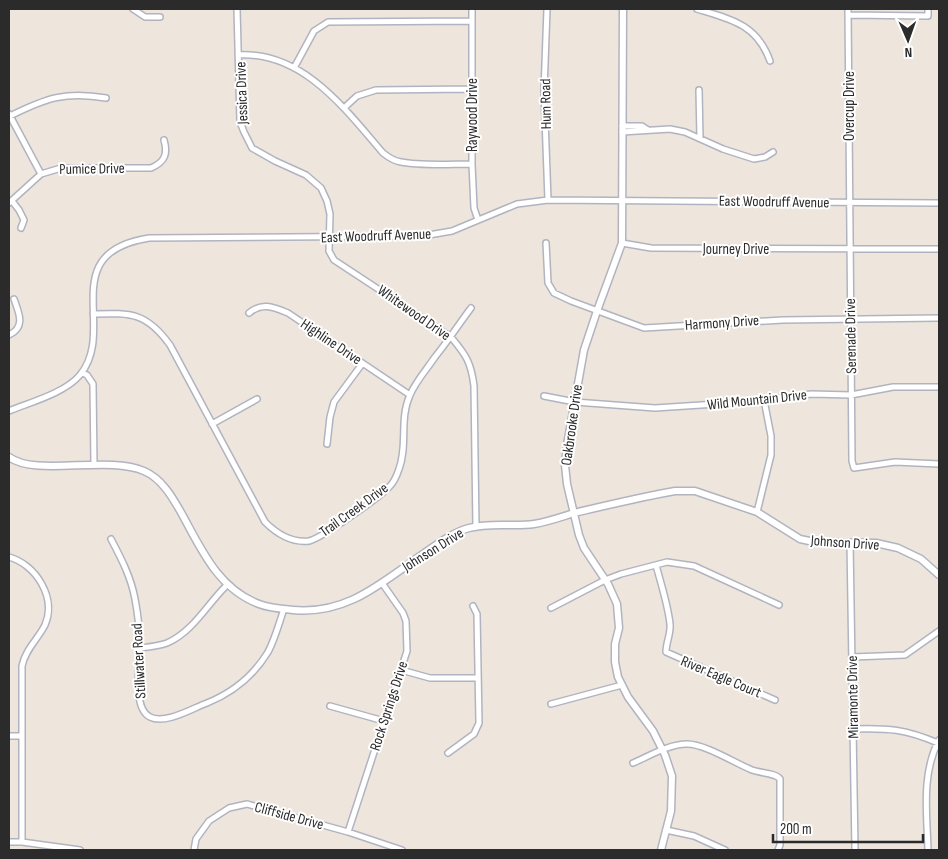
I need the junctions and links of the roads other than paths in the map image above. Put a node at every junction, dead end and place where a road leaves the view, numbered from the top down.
1 (133, 9) edge
2 (237, 9) edge
3 (472, 9) edge
4 (547, 9) edge
5 (623, 9) edge
6 (697, 9) edge
7 (928, 9) edge
8 (848, 12) edge
9 (160, 17) dead end
10 (472, 21) junction
11 (238, 55) junction
12 (770, 61) dead end
13 (294, 68) junction
14 (472, 89) junction
15 (699, 90) dead end
16 (106, 98) dead end
17 (344, 108) junction
18 (10, 115) edge
19 (622, 129) junction
20 (700, 138) junction
21 (164, 140) dead end
22 (773, 152) dead end
23 (472, 164) junction
24 (40, 174) junction
25 (548, 200) junction
26 (623, 200) junction
27 (10, 202) edge
28 (849, 202) junction
29 (939, 203) edge
30 (478, 220) junction
31 (21, 228) dead end
32 (329, 238) junction
33 (546, 243) dead end
34 (622, 243) junction
35 (850, 249) junction
36 (939, 249) edge
37 (14, 299) dead end
38 (470, 308) dead end
39 (597, 311) junction
40 (249, 313) dead end
41 (93, 314) junction
42 (851, 318) junction
43 (939, 318) edge
44 (9, 335) edge
45 (450, 337) junction
46 (362, 364) junction
47 (82, 373) junction
48 (939, 387) edge
49 (410, 395) junction
50 (852, 395) junction
51 (544, 396) dead end
52 (257, 399) dead end
53 (764, 400) junction
54 (574, 402) junction
55 (9, 411) edge
56 (212, 424) junction
57 (327, 444) dead end
58 (9, 457) edge
59 (939, 464) edge
60 (94, 465) junction
61 (757, 512) junction
62 (575, 513) junction
63 (476, 526) junction
64 (111, 539) dead end
65 (850, 543) junction
66 (9, 557) edge
67 (656, 565) junction
68 (939, 575) edge
69 (605, 580) junction
70 (382, 583) junction
71 (227, 585) junction
72 (779, 605) dead end
73 (473, 606) dead end
74 (551, 608) dead end
75 (284, 609) junction
76 (939, 631) edge
77 (140, 648) junction
78 (852, 657) junction
79 (401, 670) junction
80 (477, 678) junction
81 (622, 685) junction
82 (775, 700) dead end
83 (551, 704) dead end
84 (330, 706) dead end
85 (384, 721) junction
86 (853, 729) junction
87 (9, 736) edge
88 (22, 736) junction
89 (938, 742) edge
90 (662, 751) junction
91 (448, 753) dead end
92 (633, 763) dead end
93 (666, 830) junction
94 (348, 832) junction
95 (9, 842) edge
96 (22, 842) junction
97 (390, 848) edge
98 (80, 850) edge
99 (194, 850) edge
100 (402, 850) edge
101 (660, 850) edge
102 (725, 850) edge
103 (778, 850) edge
104 (855, 850) edge
105 (928, 850) edge

1 - 9 street
2 - 11 street
3 - 10 street, Raywood Drive
4 - 25 street, Hum Road
5 - 19 street, Oakbrooke Drive
6 - 12 street
7 - 8 street
8 - 28 street, Overcup Drive
10 - 13 street
10 - 14 street, Raywood Drive
11 - 13 street, Jessica Drive
11 - 32 street, Jessica Drive
13 - 17 street, Jessica Drive
14 - 17 street
14 - 23 street, Raywood Drive
15 - 20 street
16 - 18 street
17 - 23 street, Jessica Drive
18 - 24 street
19 - 20 street
19 - 26 street, Oakbrooke Drive
20 - 22 street
21 - 24 street, Pumice Drive
23 - 30 street, Raywood Drive
24 - 27 street, Pumice Drive
25 - 26 street, East Woodruff Avenue
25 - 30 street, East Woodruff Avenue
26 - 28 street, East Woodruff Avenue
26 - 34 street, Oakbrooke Drive
27 - 31 street
28 - 29 street, East Woodruff Avenue
28 - 35 street, Serenade Drive
30 - 32 street, East Woodruff Avenue
32 - 41 street, East Woodruff Avenue
32 - 45 street, Whitewood Drive
33 - 39 street, Harmony Drive
34 - 35 street, Journey Drive
34 - 39 street, Oakbrooke Drive
35 - 36 street, Journey Drive
35 - 42 street, Serenade Drive
37 - 44 street
38 - 45 street, Trail Creek Drive
39 - 42 street, Harmony Drive
39 - 54 street, Oakbrooke Drive
40 - 46 street, Highline Drive
41 - 47 street, East Woodruff Avenue
41 - 56 street, Trail Creek Drive
42 - 43 street, Harmony Drive
42 - 50 street, Serenade Drive
45 - 49 street, Trail Creek Drive
45 - 63 street, Whitewood Drive
46 - 49 street, Highline Drive
46 - 57 street
47 - 55 street, East Woodruff Avenue
47 - 60 street
48 - 50 street, Wild Mountain Drive
49 - 56 street, Trail Creek Drive
50 - 53 street, Wild Mountain Drive
50 - 59 street, Serenade Drive
51 - 54 street, Wild Mountain Drive
52 - 56 street
53 - 54 street, Wild Mountain Drive
53 - 61 street
54 - 62 street, Oakbrooke Drive
58 - 60 street, Johnson Drive
60 - 71 street, Johnson Drive
61 - 62 street, Johnson Drive
61 - 65 street, Johnson Drive
62 - 63 street, Johnson Drive
62 - 69 street, Oakbrooke Drive
63 - 70 street, Johnson Drive
64 - 77 street, Stillwater Road
65 - 68 street, Johnson Drive
65 - 78 street, Miramonte Drive
66 - 88 street
67 - 69 street
67 - 72 street
67 - 82 street, River Eagle Court
69 - 74 street
69 - 81 street, Oakbrooke Drive
70 - 75 street, Johnson Drive
70 - 79 street, Rock Springs Drive
71 - 75 street, Johnson Drive
71 - 77 street
73 - 80 street
75 - 77 street, Stillwater Road
76 - 78 street
78 - 86 street, Miramonte Drive
79 - 80 street
79 - 85 street, Rock Springs Drive
80 - 91 street
81 - 83 street
81 - 90 street, Oakbrooke Drive
84 - 85 street
85 - 94 street, Rock Springs Drive
86 - 89 street
86 - 104 street, Miramonte Drive
87 - 88 street
88 - 96 street
89 - 105 street
90 - 92 street
90 - 93 street, Oakbrooke Drive
90 - 103 street
93 - 101 street, Oakbrooke Drive
93 - 102 street
94 - 97 street, Cliffside Drive
94 - 99 street, Cliffside Drive
95 - 96 street
96 - 98 street
97 - 100 street, Cliffside Drive

